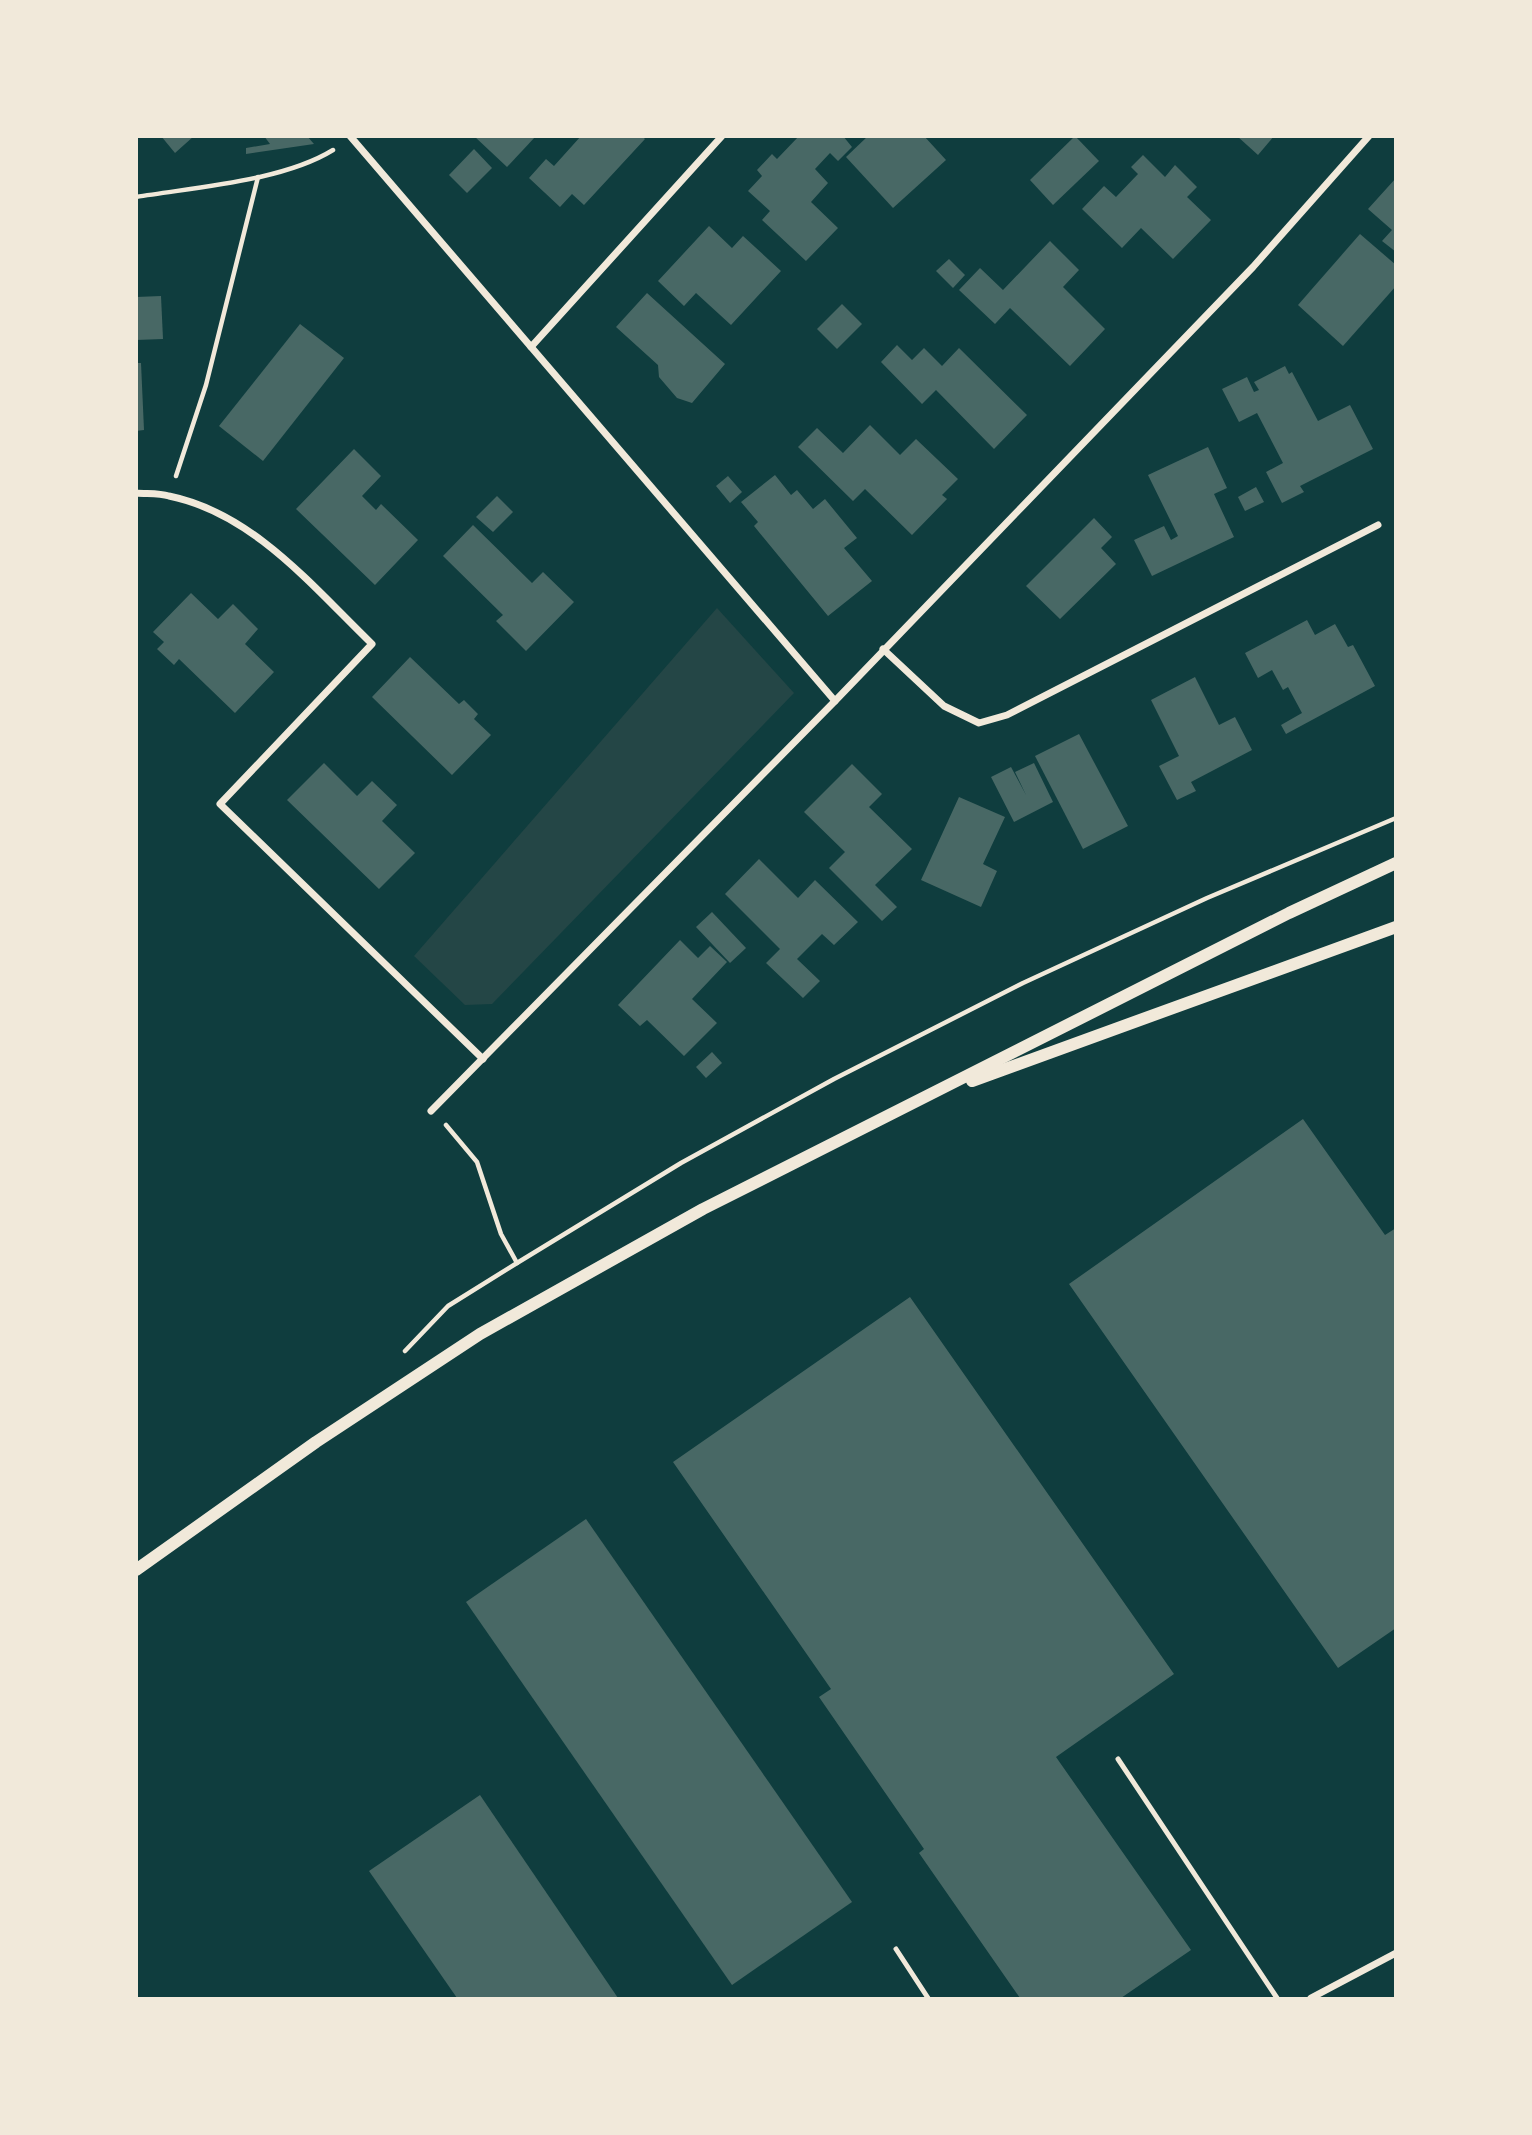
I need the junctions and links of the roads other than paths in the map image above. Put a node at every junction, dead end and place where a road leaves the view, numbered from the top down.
1 (722, 136) edge
2 (1369, 136) edge
3 (351, 137) edge
4 (531, 347) junction
5 (136, 493) edge
6 (1378, 525) dead end
7 (883, 649) junction
8 (835, 701) junction
9 (1395, 863) edge
10 (1395, 927) edge
11 (483, 1059) junction
12 (922, 1099) junction
13 (431, 1111) road end
14 (136, 1570) edge
15 (1118, 1759) dead end
16 (896, 1949) dead end
17 (1395, 1953) edge
18 (929, 1998) edge
19 (1278, 1998) edge
20 (1311, 1998) edge

1 - 4 street
2 - 7 street
3 - 4 street
4 - 8 street
5 - 11 street
6 - 7 street
7 - 8 street
8 - 11 street
9 - 12 street
10 - 12 street
11 - 13 street
12 - 14 street
15 - 19 lane
16 - 18 lane
17 - 20 street

